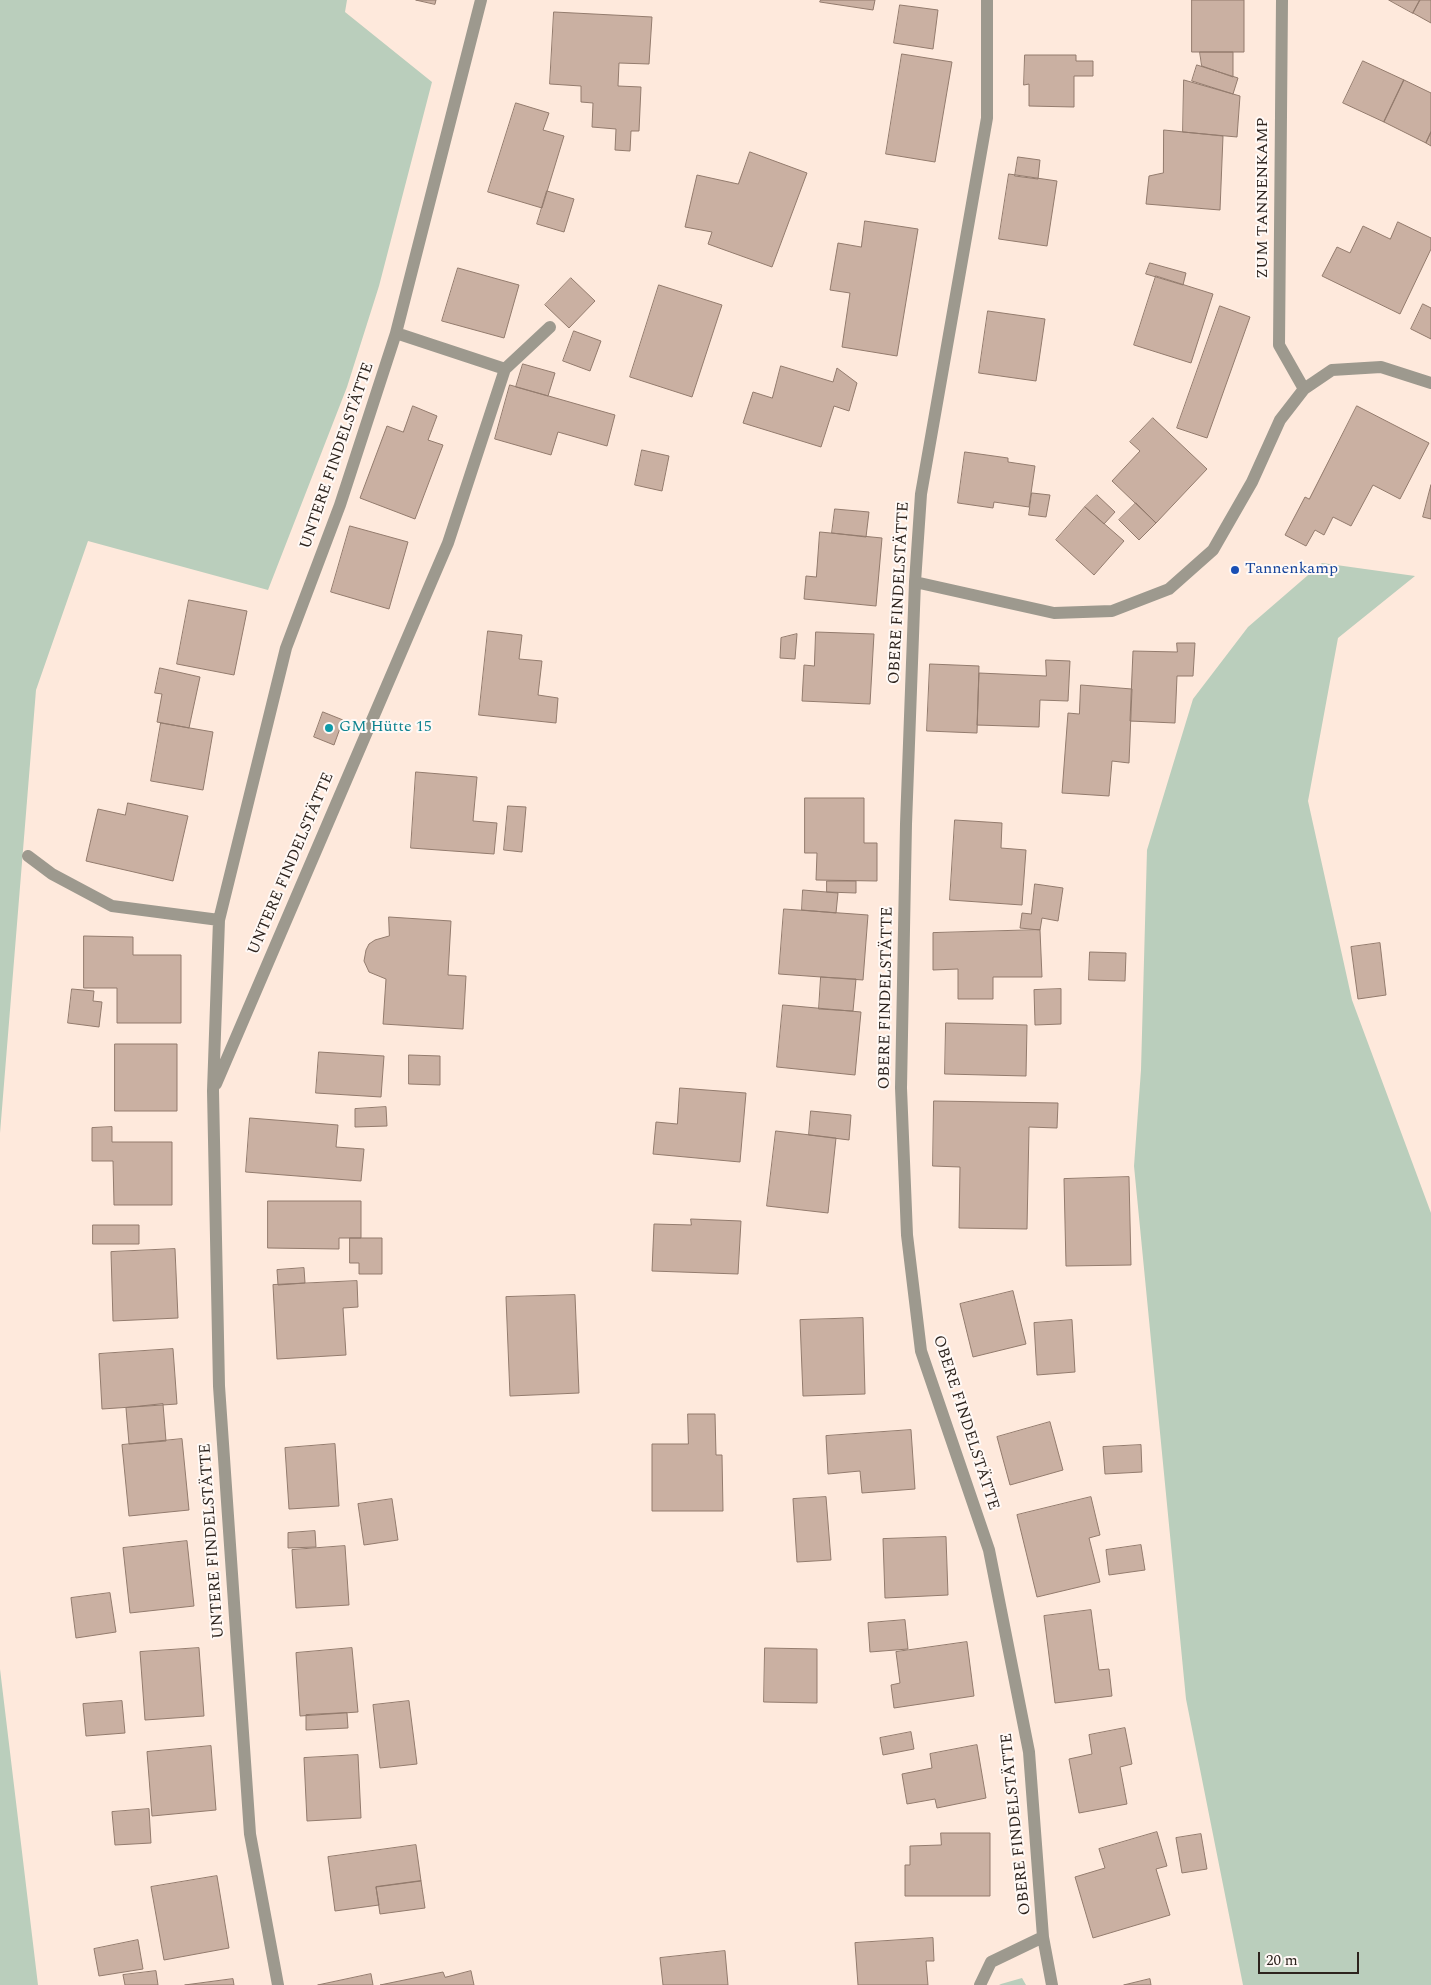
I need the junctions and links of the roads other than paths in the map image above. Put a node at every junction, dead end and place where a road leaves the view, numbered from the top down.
1 (481, 0) edge
2 (987, 0) edge
3 (1282, 0) edge
4 (550, 326) dead end
5 (396, 333) junction
6 (505, 369) junction
7 (1431, 383) edge
8 (1304, 389) junction
9 (915, 582) junction
10 (28, 856) dead end
11 (219, 920) junction
12 (213, 1091) junction
13 (1044, 1936) junction
14 (278, 1985) edge
15 (980, 1985) edge
16 (1052, 1985) edge

1 - 5 street, UNTERE FINDELSTÄTTE
2 - 9 street, OBERE FINDELSTÄTTE
3 - 8 street, ZUM TANNENKAMP
4 - 6 street
5 - 6 street
5 - 11 street, UNTERE FINDELSTÄTTE
6 - 12 street, UNTERE FINDELSTÄTTE
7 - 8 street
8 - 9 street
9 - 13 street, OBERE FINDELSTÄTTE
10 - 11 street
11 - 12 street, UNTERE FINDELSTÄTTE
12 - 14 street, UNTERE FINDELSTÄTTE
13 - 15 street
13 - 16 street, OBERE FINDELSTÄTTE

